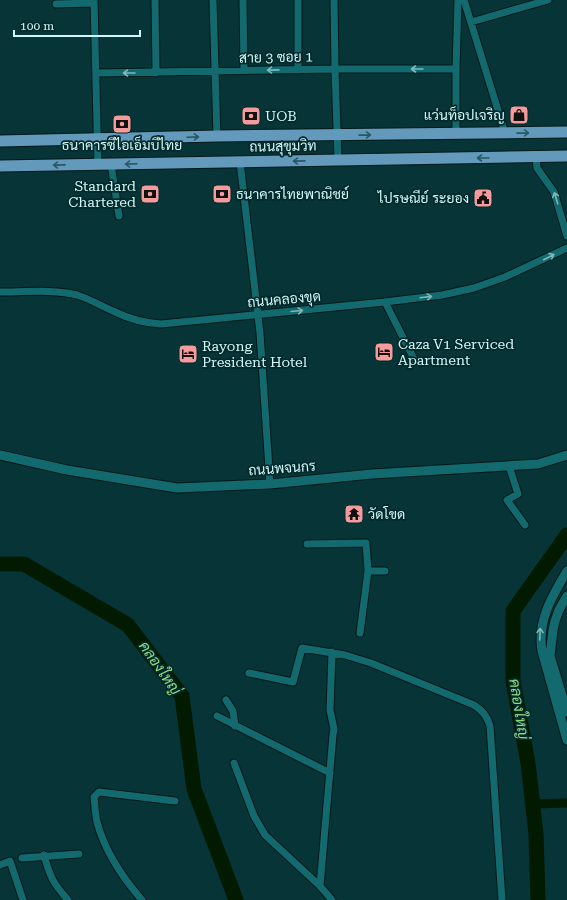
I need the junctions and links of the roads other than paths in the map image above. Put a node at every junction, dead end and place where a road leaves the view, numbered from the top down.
1 (155, 0) edge
2 (213, 0) edge
3 (243, 0) edge
4 (298, 0) edge
5 (334, 0) edge
6 (458, 0) edge
7 (464, 0) edge
8 (548, 0) edge
9 (94, 2) edge
10 (536, 2) edge
11 (56, 4) dead end
12 (471, 22) junction
13 (335, 69) junction
14 (456, 69) junction
15 (244, 70) junction
16 (298, 70) junction
17 (214, 71) junction
18 (96, 73) junction
19 (156, 73) junction
20 (567, 132) edge
21 (505, 133) junction
22 (456, 134) junction
23 (217, 136) junction
24 (337, 136) junction
25 (98, 139) junction
26 (0, 141) edge
27 (567, 156) edge
28 (536, 157) junction
29 (338, 160) junction
30 (240, 162) junction
31 (111, 164) junction
32 (98, 165) junction
33 (0, 166) edge
34 (120, 216) dead end
35 (567, 236) edge
36 (567, 248) edge
37 (0, 292) edge
38 (385, 302) junction
39 (258, 314) junction
40 (415, 361) dead end
41 (0, 455) edge
42 (567, 455) edge
43 (509, 466) junction
44 (270, 484) junction
45 (525, 525) dead end
46 (307, 544) dead end
47 (368, 571) junction
48 (385, 571) dead end
49 (567, 571) edge
50 (567, 596) edge
51 (564, 608) edge
52 (360, 633) dead end
53 (332, 652) junction
54 (249, 673) dead end
55 (226, 700) dead end
56 (567, 712) edge
57 (217, 716) dead end
58 (235, 726) junction
59 (567, 740) edge
60 (234, 763) dead end
61 (330, 773) junction
62 (175, 801) dead end
63 (79, 854) dead end
64 (44, 856) junction
65 (22, 858) dead end
66 (0, 865) edge
67 (320, 886) junction
68 (23, 900) edge
69 (68, 900) edge
70 (142, 900) edge
71 (332, 900) edge
72 (502, 900) edge

1 - 19 street
2 - 17 street
3 - 15 street
4 - 16 street
5 - 13 street
6 - 14 street
7 - 12 street
8 - 10 street
9 - 11 street
9 - 18 street
10 - 12 street
12 - 21 street
14 -> 13 street, สาย 3 ซอย 1
13 - 16 street, สาย 3 ซอย 1
13 - 24 street
14 - 22 street
16 -> 15 street, สาย 3 ซอย 1
15 - 17 street, สาย 3 ซอย 1
17 - 19 street, สาย 3 ซอย 1
17 - 23 street
19 -> 18 street, สาย 3 ซอย 1
18 - 25 street
21 -> 20 main road, ถนนสุขุมวิท
21 - 22 main road, ถนนสุขุมวิท
24 -> 22 main road, ถนนสุขุมวิท
23 - 24 main road, ถนนสุขุมวิท
25 -> 23 main road, ถนนสุขุมวิท
24 - 29 street
25 - 26 main road, ถนนสุขุมวิท
25 - 32 street
27 - 28 main road, ถนนสุขุมวิท
28 -> 29 main road, ถนนสุขุมวิท
35 -> 28 street
29 -> 30 main road, ถนนสุขุมวิท
30 -> 31 main road, ถนนสุขุมวิท
30 - 39 street
31 - 32 main road, ถนนสุขุมวิท
31 - 34 street
32 -> 33 main road, ถนนสุขุมวิท
38 -> 36 street, ถนนคลองขุด
37 - 39 street, ถนนคลองขุด
39 -> 38 street, ถนนคลองขุด
38 - 40 street
39 - 44 street
41 - 44 street, ถนนพจนกร
42 - 43 street, ถนนพจนกร
43 - 44 street, ถนนพจนกร
43 - 45 street
46 - 47 street
47 - 48 street
47 - 52 street
59 -> 49 street
50 - 51 street
51 - 56 street
53 - 54 street
53 - 61 street
53 - 72 street
55 - 58 street
57 - 58 street
58 - 61 street
60 - 67 street
61 - 67 street
62 - 70 street
63 - 64 street
64 - 65 street
64 - 69 street
66 - 68 street
67 - 71 street

